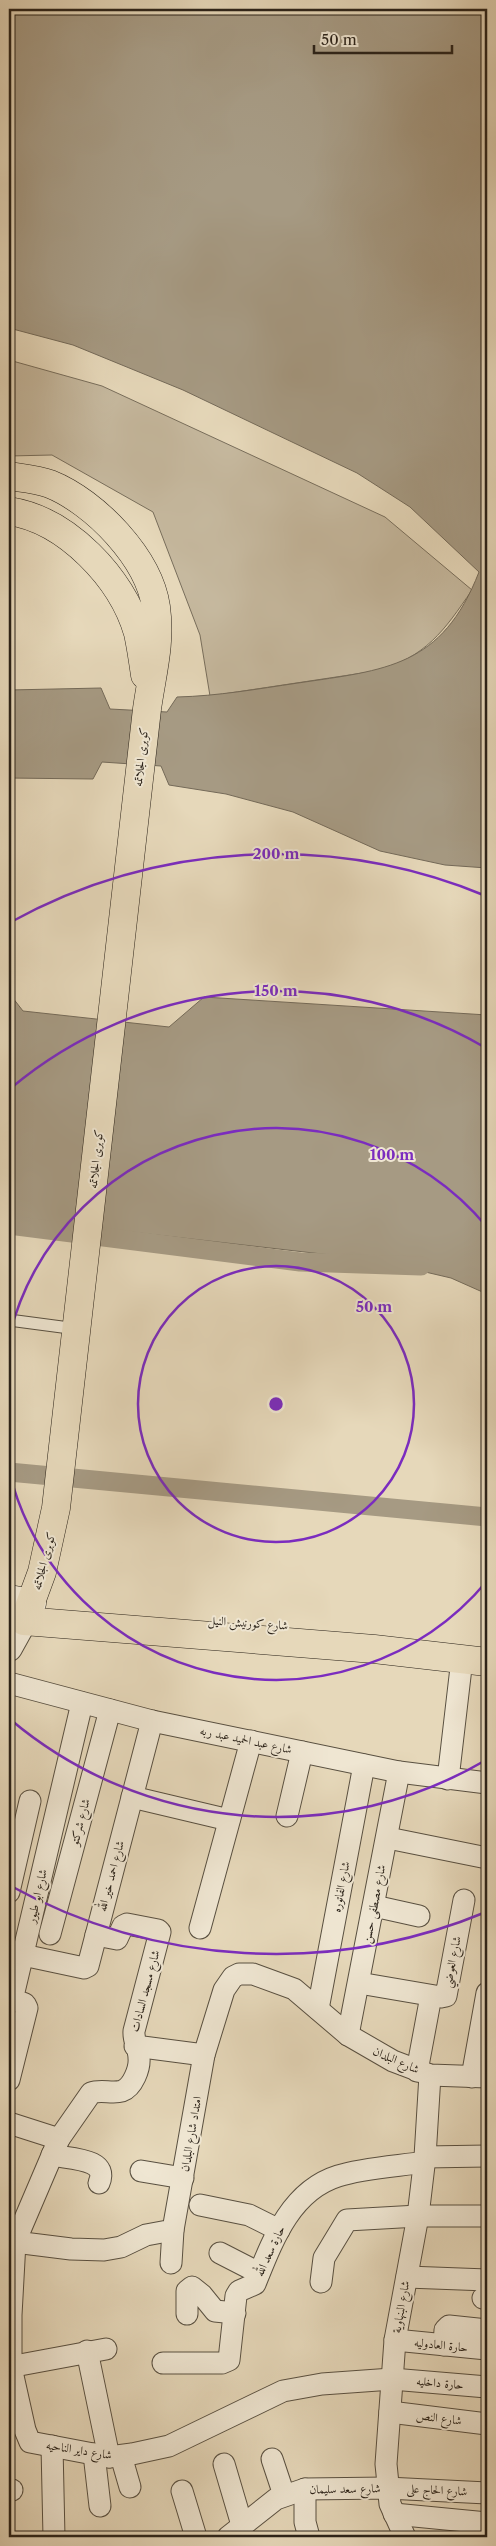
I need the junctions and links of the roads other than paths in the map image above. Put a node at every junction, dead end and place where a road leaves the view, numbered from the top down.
1 (9, 476) edge
2 (9, 511) edge
3 (148, 701) junction
4 (9, 1320) edge
5 (76, 1328) junction
6 (18, 1610) edge
7 (487, 1645) edge
8 (9, 1648) edge
9 (475, 1660) edge
10 (9, 1683) edge
11 (82, 1703) junction
12 (110, 1710) junction
13 (152, 1721) junction
14 (251, 1741) junction
15 (302, 1752) junction
16 (364, 1765) junction
17 (399, 1772) junction
18 (448, 1779) junction
19 (487, 1783) edge
20 (132, 1797) junction
21 (30, 1801) dead end
22 (287, 1816) dead end
23 (229, 1820) junction
24 (388, 1838) junction
25 (487, 1858) edge
26 (9, 1892) edge
27 (464, 1900) dead end
28 (374, 1906) junction
29 (419, 1916) dead end
30 (200, 1928) dead end
31 (50, 1934) dead end
32 (96, 1935) junction
33 (23, 1955) junction
34 (359, 1983) junction
35 (487, 1993) edge
36 (432, 1996) junction
37 (318, 2009) junction
38 (348, 2035) junction
39 (135, 2046) junction
40 (204, 2055) junction
41 (423, 2073) junction
42 (480, 2077) edge
43 (9, 2080) edge
44 (9, 2123) edge
45 (56, 2147) junction
46 (487, 2156) edge
47 (425, 2159) junction
48 (141, 2171) dead end
49 (183, 2178) junction
50 (99, 2183) dead end
51 (200, 2205) dead end
52 (418, 2216) junction
53 (487, 2216) edge
54 (173, 2230) junction
55 (279, 2230) junction
56 (13, 2238) edge
57 (220, 2253) dead end
58 (171, 2263) dead end
59 (259, 2273) junction
60 (407, 2276) junction
61 (321, 2282) dead end
62 (486, 2292) edge
63 (234, 2312) junction
64 (186, 2314) dead end
65 (487, 2330) edge
66 (395, 2340) junction
67 (444, 2345) junction
68 (487, 2349) edge
69 (163, 2363) dead end
70 (10, 2367) edge
71 (392, 2379) junction
72 (487, 2387) edge
73 (390, 2412) junction
74 (487, 2424) edge
75 (17, 2429) edge
76 (52, 2446) junction
77 (108, 2456) junction
78 (272, 2459) dead end
79 (224, 2464) dead end
80 (130, 2487) dead end
81 (388, 2488) junction
82 (304, 2489) junction
83 (182, 2491) dead end
84 (487, 2493) edge
85 (284, 2495) junction
86 (100, 2506) dead end
87 (394, 2514) junction
88 (487, 2523) edge
89 (239, 2531) edge
90 (54, 2537) edge
91 (196, 2537) edge
92 (309, 2537) edge
93 (405, 2537) edge

1 - 3 main road
2 - 3 main road
3 - 5 main road, كوبرى الجلاتمه
4 - 5 lane
5 - 6 main road, كوبرى الجلاتمه
6 - 7 main road, شارع كورنيش النيل
6 - 8 street
6 - 9 main road, شارع كورنيش النيل
9 - 18 street
10 - 11 street, شارع عبد الحميد عبد ربه
11 - 12 street, شارع عبد الحميد عبد ربه
11 - 33 street, شارع ابو طيور
12 - 13 street, شارع عبد الحميد عبد ربه
12 - 31 street, شارع شركتو
13 - 14 street, شارع عبد الحميد عبد ربه
13 - 20 street, شارع احمد خير الله
14 - 15 street, شارع عبد الحميد عبد ربه
14 - 23 street
15 - 16 street, شارع عبد الحميد عبد ربه
15 - 22 street
16 - 17 street, شارع عبد الحميد عبد ربه
16 - 37 street, شارع الفاتوره
17 - 18 street, شارع عبد الحميد عبد ربه
17 - 24 street, شارع مصطفى حسن
18 - 19 street, شارع عبد الحميد عبد ربه
20 - 23 street
20 - 32 street, شارع احمد خير الله
21 - 26 street
23 - 30 street
24 - 25 street
24 - 28 street, شارع مصطفى حسن
27 - 36 street, شارع العوضي
28 - 29 street
28 - 34 street, شارع مصطفى حسن
32 - 33 street, شارع احمد خير الله
32 - 39 street, شارع مسجد السادات
33 - 43 street, شارع ابو طيور
34 - 36 street, شارع العوضي
34 - 38 street, شارع مصطفى حسن
35 - 42 street
36 - 41 street, شارع البنهاوية
37 - 38 street, شارع البلدان
37 - 40 street, امتداد شارع البلدان
38 - 41 street, شارع البلدان
39 - 40 street
39 - 45 street, شارع مسجد السادات
40 - 49 street, امتداد شارع البلدان
41 - 42 street, شارع البلدان
41 - 47 street, شارع البنهاوية
44 - 45 street
45 - 50 street
45 - 56 street, شارع داير الناحيه
46 - 47 street, حارة سعد الله
47 - 52 street, شارع البنهاوية
47 - 55 street, حارة سعد الله
48 - 49 street
49 - 54 street, امتداد شارع البلدان
51 - 55 street
52 - 53 street
52 - 60 street, شارع البنهاوية
52 - 61 street
54 - 56 street
54 - 58 street, امتداد شارع البلدان
55 - 59 street, حارة سعد الله
56 - 70 street, شارع داير الناحيه
57 - 59 street
59 - 63 street, حارة سعد الله
60 - 62 street
60 - 66 street, شارع البنهاوية
63 - 64 street
63 - 69 street, حارة سعد الله
65 - 67 street
66 - 67 street, حارة العادوليه
66 - 71 street, شارع البنهاوية
67 - 68 street, حارة العادوليه
70 - 75 street, شارع داير الناحيه
70 - 77 street
71 - 72 street, حارة داخليه
71 - 73 street, شارع البنهاوية
71 - 77 street, شارع داير الناحيه
73 - 74 street, شارع النص
73 - 81 street, شارع البنهاوية
75 - 76 street, شارع داير الناحيه
76 - 77 street, شارع داير الناحيه
76 - 90 street
77 - 80 street
77 - 86 street
78 - 85 street
79 - 89 street
81 - 82 street, شارع سعد سليمان
81 - 84 street, شارع الحاج على
81 - 87 street, شارع البنهاوية
82 - 85 street, شارع سعد سليمان
82 - 92 street
83 - 91 street
85 - 89 street, شارع سعد سليمان
87 - 88 street
87 - 93 street, شارع البنهاوية

